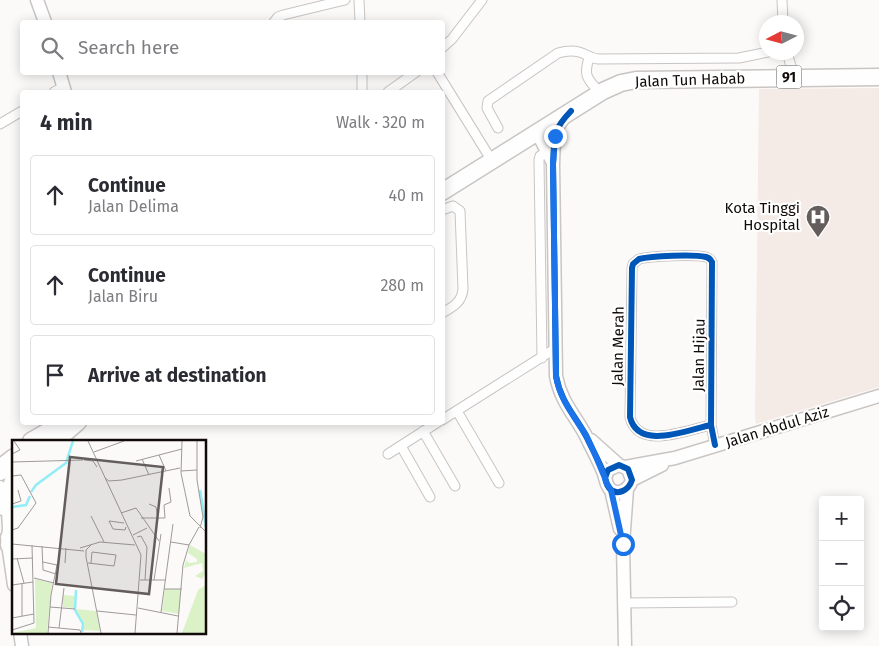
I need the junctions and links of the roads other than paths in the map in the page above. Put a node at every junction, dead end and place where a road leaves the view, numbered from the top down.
1 (37, 0) edge
2 (345, 0) edge
3 (359, 0) edge
4 (482, 0) edge
5 (782, 0) edge
6 (783, 15) edge
7 (44, 20) edge
8 (276, 20) edge
9 (360, 20) edge
10 (445, 45) edge
11 (759, 54) edge
12 (589, 58) junction
13 (789, 60) edge
14 (59, 75) edge
15 (362, 75) edge
16 (412, 75) edge
17 (439, 75) edge
18 (794, 77) junction
19 (879, 77) edge
20 (60, 90) edge
21 (362, 90) edge
22 (391, 90) edge
23 (600, 93) junction
24 (20, 111) edge
25 (571, 111) junction
26 (0, 124) edge
27 (498, 128) dead end
28 (532, 136) junction
29 (548, 150) junction
30 (492, 161) junction
31 (553, 164) junction
32 (445, 190) edge
33 (445, 209) edge
34 (713, 265) joint
35 (445, 311) edge
36 (556, 348) junction
37 (542, 358) junction
38 (879, 396) edge
39 (457, 411) junction
40 (445, 418) edge
41 (73, 425) edge
42 (434, 425) edge
43 (711, 425) junction
44 (424, 432) junction
45 (58, 434) edge
46 (586, 436) junction
47 (35, 440) edge
48 (43, 440) edge
49 (401, 446) junction
50 (715, 446) junction
51 (12, 452) edge
52 (388, 454) dead end
53 (675, 458) junction
54 (0, 459) edge
55 (12, 459) edge
56 (622, 466) junction
57 (12, 468) edge
58 (0, 474) edge
59 (605, 478) junction
60 (499, 483) dead end
61 (12, 484) edge
62 (630, 485) junction
63 (456, 486) dead end
64 (0, 487) edge
65 (611, 490) junction
66 (430, 497) dead end
67 (0, 525) edge
68 (623, 544) junction
69 (9, 545) junction
70 (12, 569) edge
71 (732, 602) dead end
72 (623, 603) junction
73 (625, 646) edge

1 - 7 street
2 - 8 street
3 - 9 street
4 - 10 street
5 - 6 street
11 - 12 street
12 - 23 street
12 - 27 street
13 - 18 street
14 - 20 street
15 - 21 street
16 - 22 street
17 - 30 street
18 - 19 highway, Jalan Tun Habab / 91
18 - 23 highway, Jalan Tun Habab / 91
23 - 25 highway, Jalan Tun Habab / 91
24 - 26 street
25 - 28 highway, Jalan Tun Habab / 91
25 - 31 street
28 - 29 street
28 - 30 highway, Jalan Tun Habab / 91
29 - 31 street
29 - 37 street
30 - 32 highway, Jalan Tun Habab / 91
31 - 36 street
33 - 35 street
34 - 43 street, Jalan Hijau
34 - 43 street, Jalan Merah
36 - 37 street
36 - 46 street
37 - 39 street
38 - 50 street, Jalan Abdul Aziz
39 - 40 street
39 - 60 street
41 - 45 highway
42 - 44 street
43 - 50 street, Jalan Hijau
44 - 49 street
44 - 63 street
45 - 47 highway
45 - 48 highway
46 - 56 street
46 - 59 street
49 - 52 street
49 - 66 street
50 - 53 street, Jalan Abdul Aziz
51 - 54 highway
53 - 56 street
53 - 62 street
55 - 58 highway
56 - 59 street
56 - 62 street
57 - 58 highway
59 - 65 street
61 - 69 highway
62 - 65 street
62 - 68 street
64 - 69 street
65 - 68 street
67 - 69 highway
68 - 72 street
69 - 70 street
71 - 72 street
72 - 73 street

